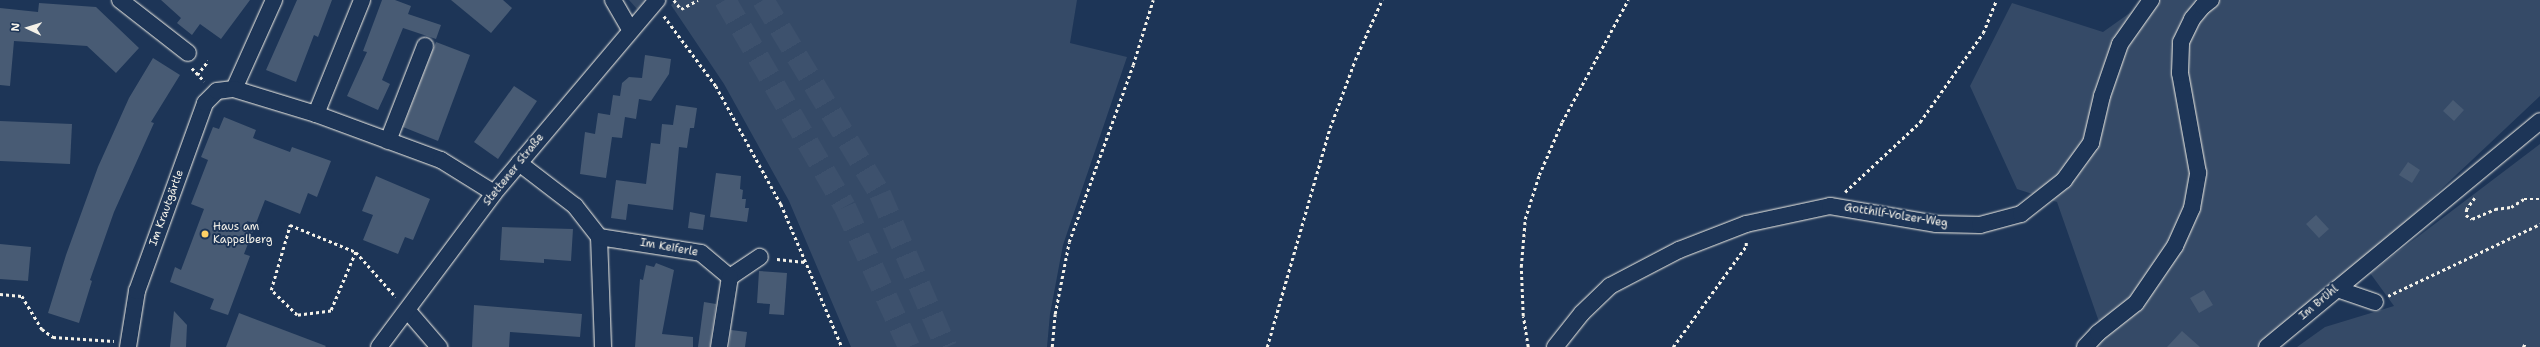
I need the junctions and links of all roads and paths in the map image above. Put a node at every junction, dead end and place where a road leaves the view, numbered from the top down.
1 (120, 0) edge
2 (274, 0) edge
3 (362, 0) edge
4 (613, 0) edge
5 (674, 0) edge
6 (698, 0) edge
7 (1152, 0) edge
8 (1382, 0) edge
9 (1628, 0) edge
10 (1996, 0) edge
11 (2151, 0) edge
12 (2211, 0) edge
13 (656, 1) edge
14 (630, 30) junction
15 (425, 46) dead end
16 (188, 53) joint
17 (208, 61) dead end
18 (198, 75) junction
19 (234, 89) junction
20 (217, 91) junction
21 (316, 114) junction
22 (2540, 121) edge
23 (388, 140) junction
24 (519, 163) junction
25 (494, 193) junction
26 (2479, 194) dead end
27 (2540, 199) edge
28 (1830, 206) junction
29 (1746, 224) junction
30 (2540, 224) edge
31 (599, 237) junction
32 (356, 252) junction
33 (760, 257) joint
34 (807, 262) junction
35 (730, 277) junction
36 (2337, 289) junction
37 (0, 294) edge
38 (2375, 302) joint
39 (408, 311) junction
40 (128, 344) edge
41 (379, 347) edge
42 (439, 347) edge
43 (603, 347) edge
44 (719, 347) edge
45 (842, 347) edge
46 (1052, 347) edge
47 (1267, 347) edge
48 (1528, 347) edge
49 (1555, 347) edge
50 (1673, 347) edge
51 (2085, 347) edge
52 (2267, 347) edge

1 - 16 street
2 - 19 street
3 - 21 street
4 - 14 street
5 - 6 path
7 - 46 path
8 - 47 path
9 - 48 path
10 - 28 path
11 - 28 street, Gotthilf-Volzer-Weg
12 - 51 street
13 - 14 street, Stettener Straße
13 - 34 path
14 - 24 street, Stettener Straße
15 - 23 street
16 - 18 path
17 - 18 path
18 - 20 path
19 - 20 street
19 - 21 street
20 - 40 street, Im Krautgärtle
21 - 23 street
22 - 36 street, Im Brühl
23 - 25 street
24 - 25 street, Stettener Straße
24 - 31 street
25 - 39 street, Stettener Straße
26 - 27 path
28 - 29 street, Gotthilf-Volzer-Weg
29 - 49 street, Gotthilf-Volzer-Weg
29 - 50 path
30 - 38 path
31 - 35 street, Im Keiferle
31 - 43 street
32 - 32 path
32 - 39 path
33 - 34 path
33 - 35 street
34 - 45 path
35 - 44 street
36 - 38 street
36 - 52 street, Im Brühl
37 - 40 path
39 - 41 street, Stettener Straße
39 - 42 street

